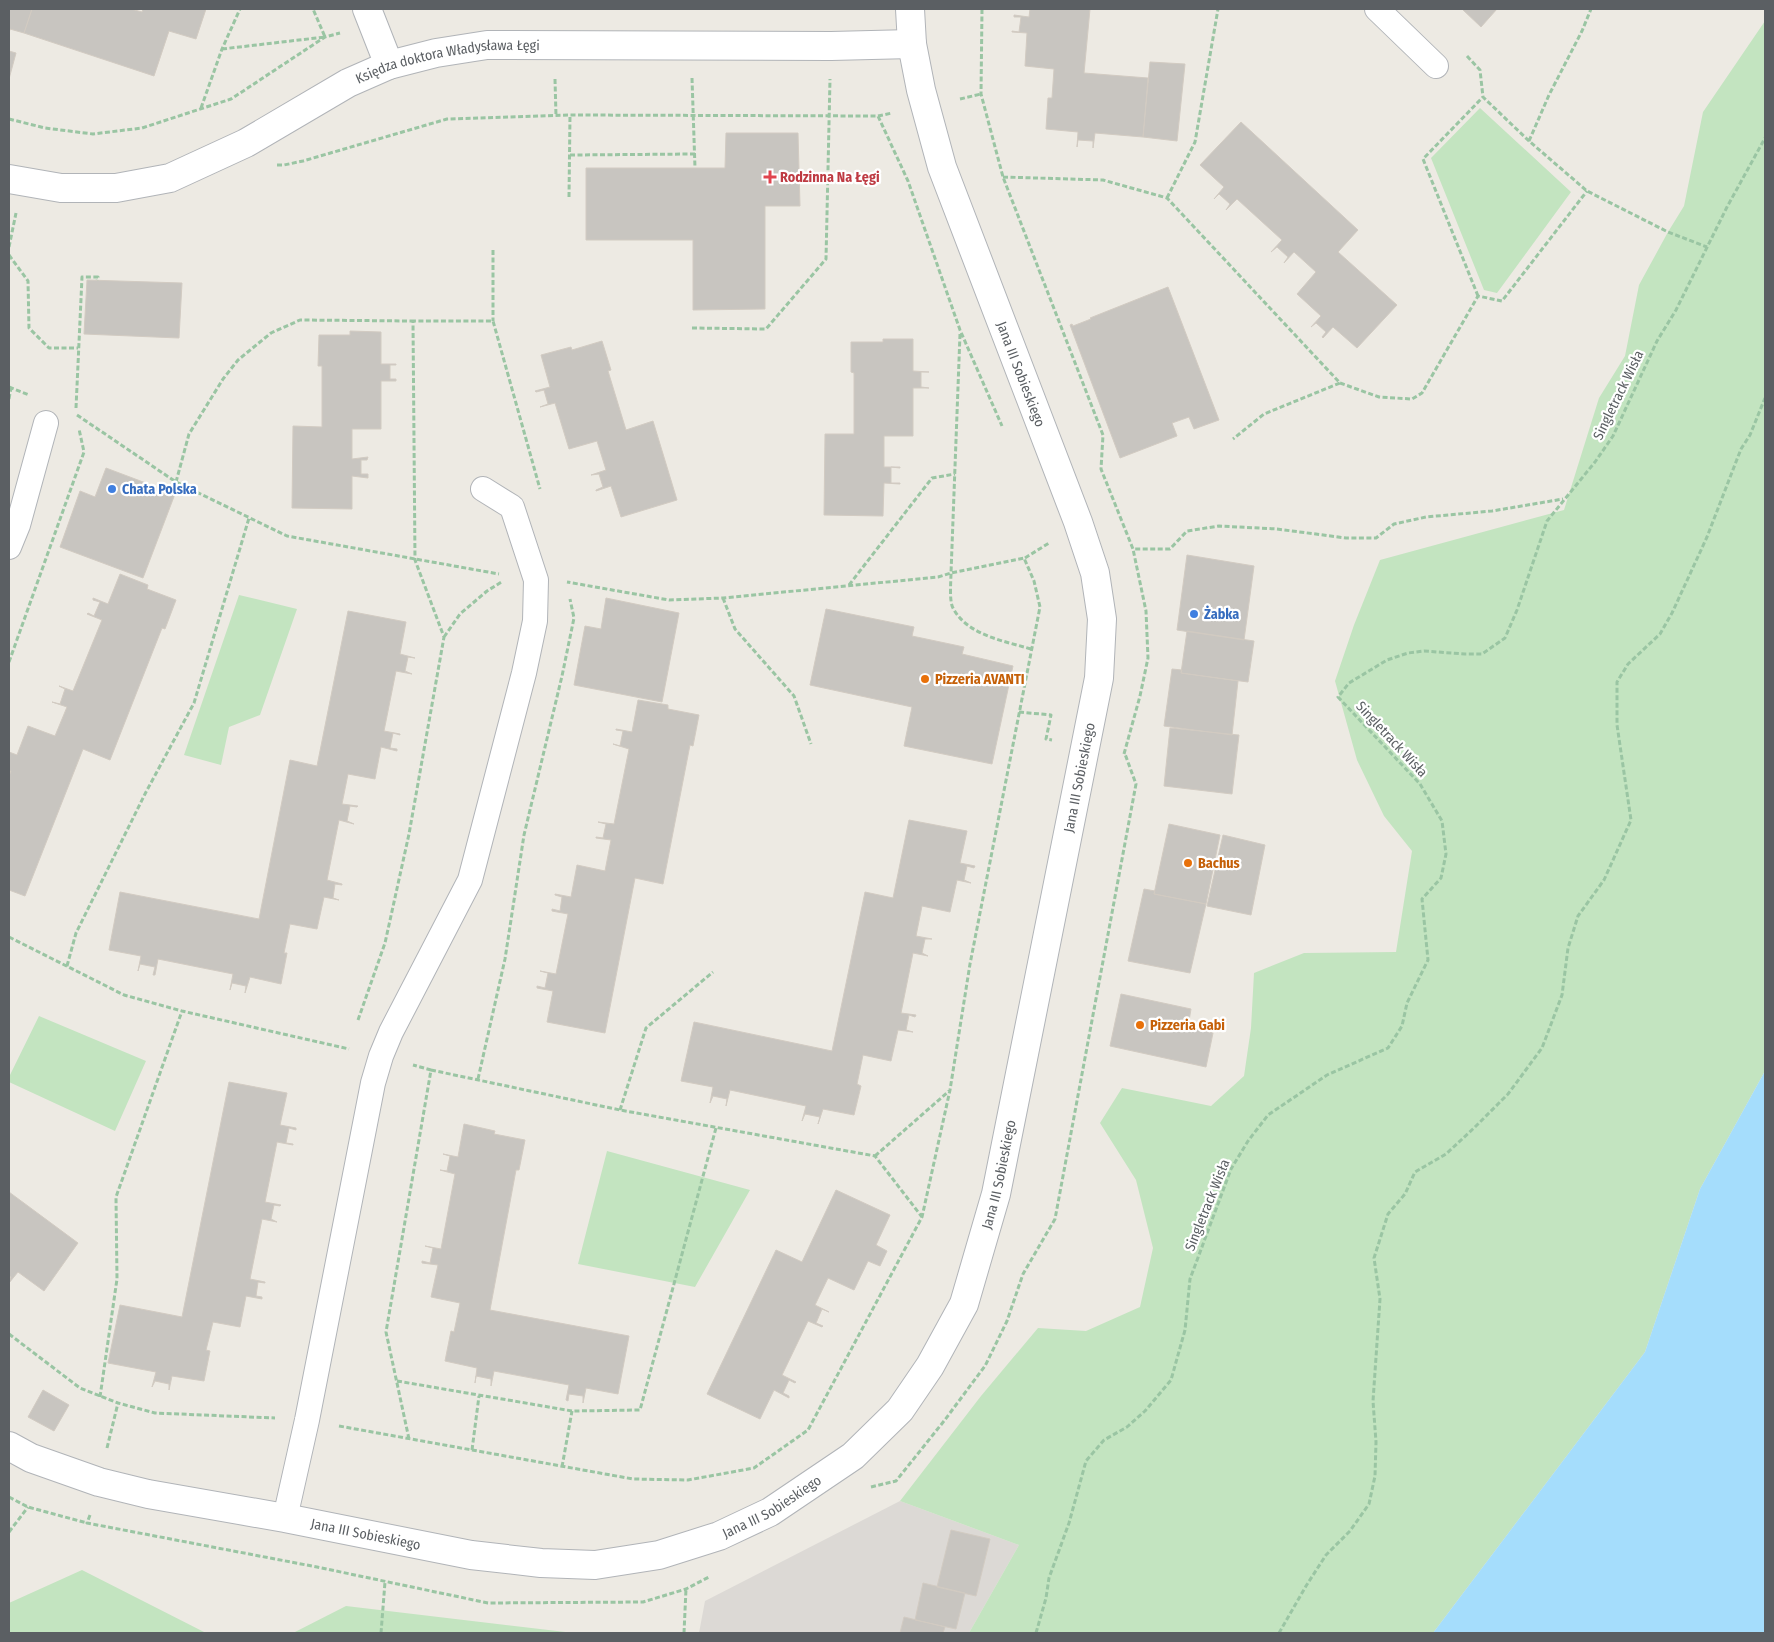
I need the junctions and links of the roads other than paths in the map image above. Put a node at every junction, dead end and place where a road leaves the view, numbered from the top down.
1 (910, 9) edge
2 (1377, 9) edge
3 (370, 17) edge
4 (912, 44) junction
5 (389, 65) junction
6 (1436, 66) dead end
7 (9, 179) edge
8 (46, 423) dead end
9 (483, 489) dead end
10 (9, 547) edge
11 (9, 1446) edge
12 (285, 1518) junction

1 - 4 street, Jana III Sobieskiego
2 - 6 lane
3 - 5 street
4 - 5 street, Księdza doktora Władysława Łęgi
4 - 12 street, Jana III Sobieskiego
5 - 7 street, Księdza doktora Władysława Łęgi
8 - 10 lane
9 - 12 lane
11 - 12 street, Jana III Sobieskiego

